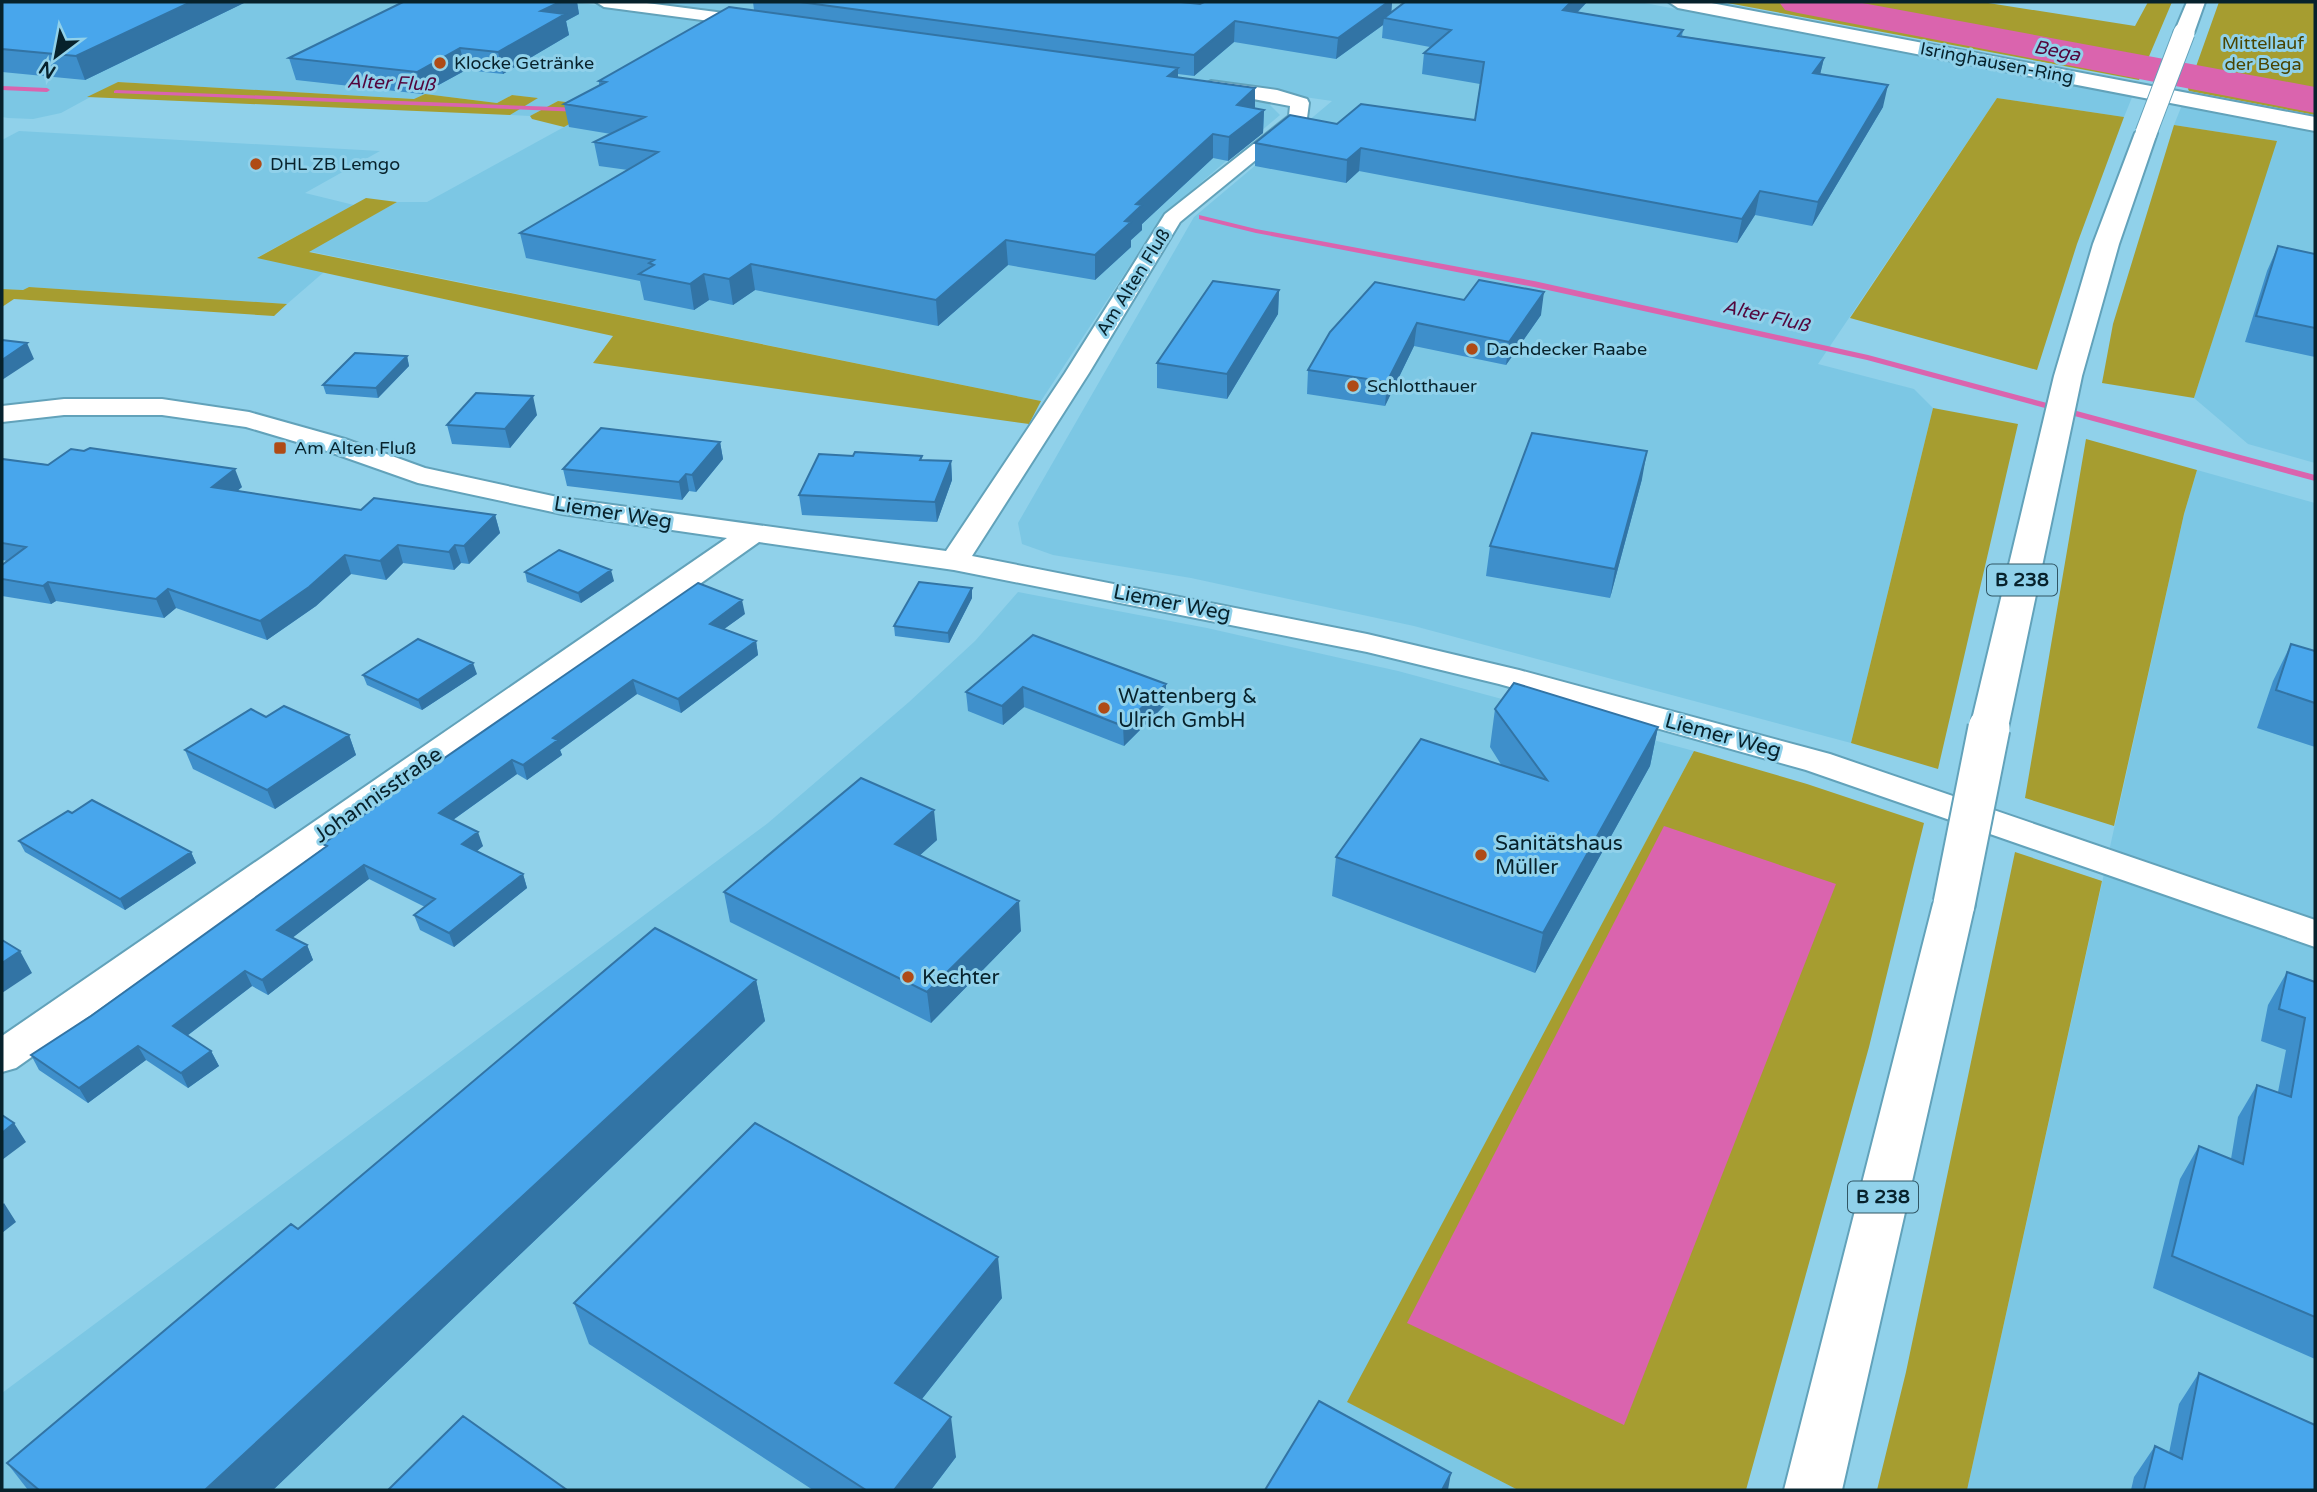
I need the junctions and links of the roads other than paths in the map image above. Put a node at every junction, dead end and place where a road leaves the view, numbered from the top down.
1 (604, 2) edge
2 (1678, 2) edge
3 (2196, 2) edge
4 (773, 25) edge
5 (1186, 82) edge
6 (2315, 124) edge
7 (2, 414) edge
8 (753, 533) junction
9 (954, 561) junction
10 (2315, 934) edge
11 (2, 1057) edge
12 (1813, 1490) edge

1 - 4 street
2 - 6 main road, Isringhausen-Ring
3 - 12 main road, B 238, bridge
5 - 9 street, Am Alten Fluß
7 - 8 street, Liemer Weg
8 - 9 street, Liemer Weg
8 - 11 street, Johannisstraße
9 - 10 street, Liemer Weg

